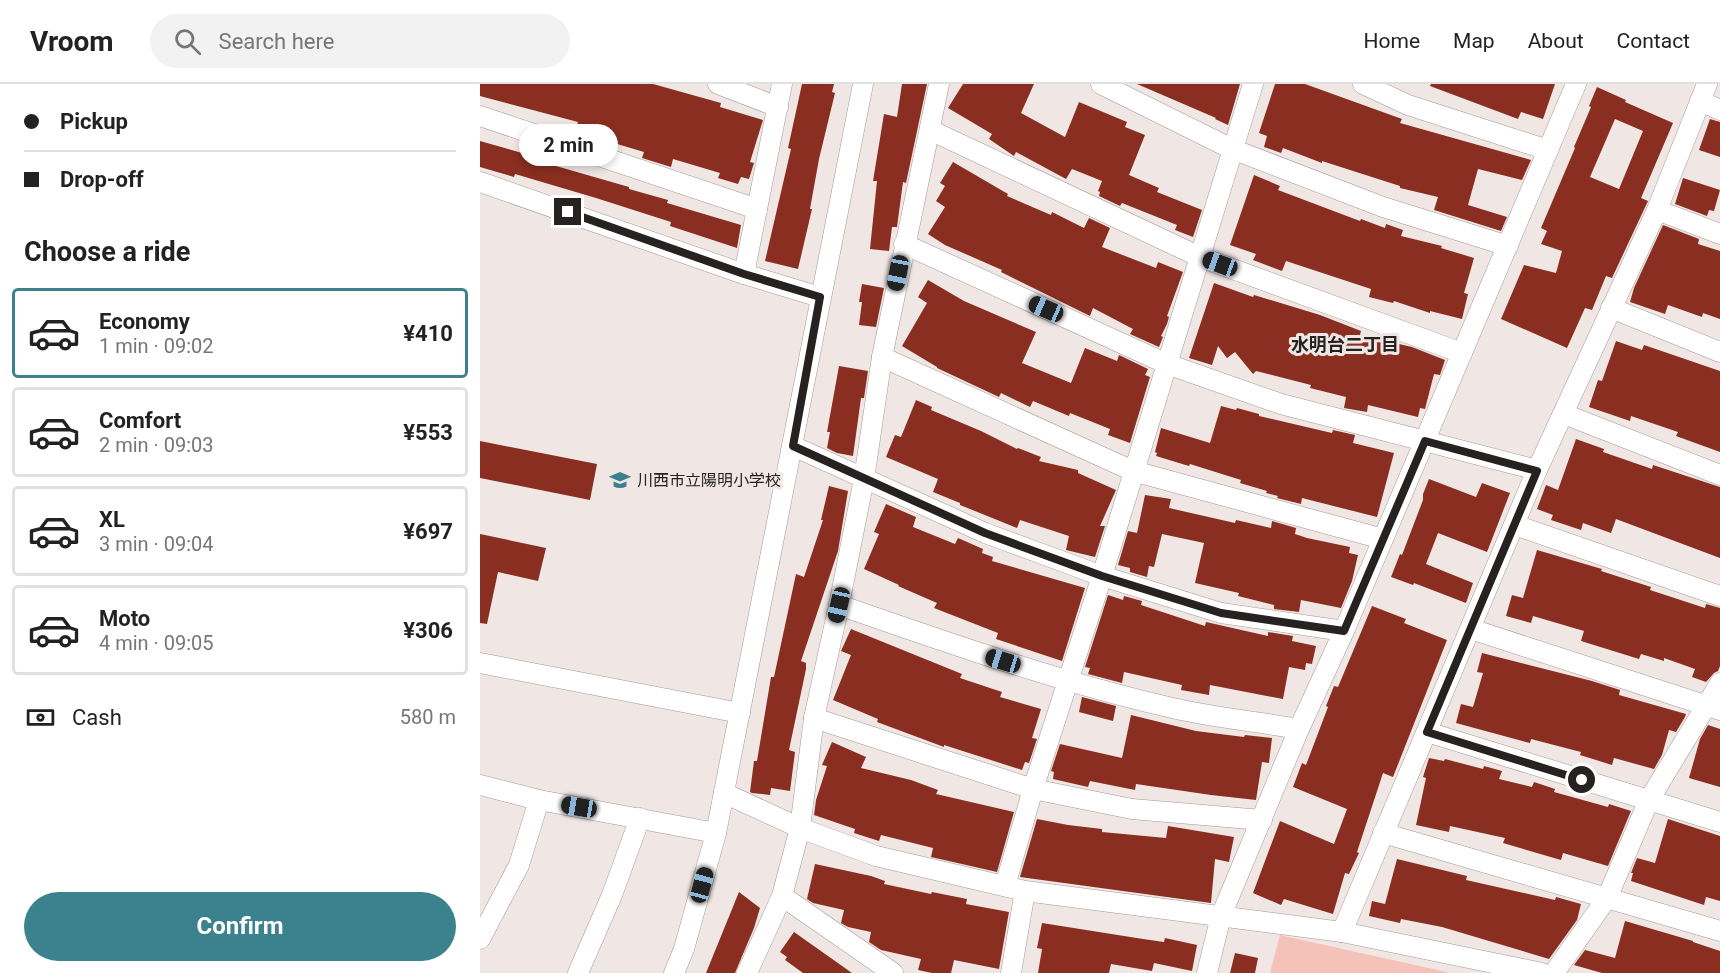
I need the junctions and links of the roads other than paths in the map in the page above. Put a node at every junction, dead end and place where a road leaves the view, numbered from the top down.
1 (718, 84) edge
2 (782, 84) edge
3 (862, 84) edge
4 (939, 84) edge
5 (1101, 84) edge
6 (1253, 84) edge
7 (1363, 84) edge
8 (1576, 84) edge
9 (1703, 93) edge
10 (778, 106) junction
11 (1720, 110) edge
12 (480, 116) edge
13 (930, 130) junction
14 (1232, 149) junction
15 (1548, 150) junction
16 (480, 182) edge
17 (757, 209) junction
18 (1657, 210) junction
19 (1720, 234) edge
20 (904, 244) junction
21 (1508, 246) junction
22 (1200, 257) junction
23 (744, 274) junction
24 (820, 297) junction
25 (1611, 308) junction
26 (1462, 352) junction
27 (1720, 352) edge
28 (882, 357) junction
29 (1167, 364) junction
30 (1564, 414) junction
31 (1425, 441) junction
32 (793, 446) junction
33 (1133, 471) junction
34 (1537, 471) junction
35 (1720, 475) edge
36 (864, 479) junction
37 (1515, 525) junction
38 (1383, 539) junction
39 (1102, 576) junction
40 (1720, 597) edge
41 (839, 605) junction
42 (1471, 629) junction
43 (1344, 631) junction
44 (480, 663) edge
45 (1068, 681) junction
46 (1720, 683) edge
47 (1713, 708) edge
48 (740, 713) junction
49 (814, 718) junction
50 (1299, 729) junction
51 (1427, 732) junction
52 (480, 785) edge
53 (1033, 789) junction
54 (724, 794) junction
55 (538, 800) junction
56 (1649, 800) junction
57 (640, 818) junction
58 (1262, 820) junction
59 (1720, 822) edge
60 (800, 828) junction
61 (716, 833) junction
62 (1383, 833) junction
63 (1015, 888) junction
64 (782, 896) junction
65 (1607, 898) junction
66 (1221, 916) junction
67 (1720, 931) edge
68 (1342, 932) junction
69 (480, 939) edge
70 (578, 973) edge
71 (674, 973) edge
72 (747, 973) edge
73 (893, 973) edge
74 (1011, 973) edge
75 (1207, 973) edge
76 (1542, 973) edge
77 (1554, 973) edge

1 - 10 street
2 - 10 street
3 - 24 street
4 - 13 street
5 - 14 street
6 - 14 street
7 - 15 street
8 - 15 street
9 - 11 street
9 - 18 street
10 - 17 street
12 - 17 street
13 - 20 street
13 - 22 street
14 - 21 street
14 - 22 street
15 - 21 street
16 - 23 street
17 - 23 street
18 - 19 street
18 - 25 street
20 - 28 street
20 - 29 street
21 - 26 street
22 - 26 street
22 - 29 street
23 - 24 street
24 - 32 street
25 - 27 street
25 - 30 street
26 - 31 street
28 - 33 street
28 - 36 street
29 - 31 street
29 - 33 street
30 - 34 street
30 - 35 street
31 - 34 street
31 - 38 street
32 - 36 street
32 - 48 street
33 - 38 street
33 - 39 street
34 - 37 street
36 - 39 street
36 - 41 street
37 - 40 street
37 - 42 street
38 - 43 street
39 - 43 street
39 - 45 street
41 - 45 street
41 - 49 street
42 - 47 street
42 - 51 street
43 - 50 street
44 - 48 street
45 - 50 street
45 - 53 street
46 - 47 street
47 - 56 street
48 - 54 street
49 - 53 street
49 - 60 street
50 - 58 street
51 - 56 street
51 - 62 street
52 - 55 street
53 - 58 street
53 - 63 street
54 - 60 street
54 - 61 street
55 - 57 street
55 - 69 street
56 - 59 street
56 - 65 street
57 - 61 street
57 - 70 street
58 - 66 street
60 - 63 street
60 - 64 street
61 - 71 street
62 - 65 street
62 - 68 street
63 - 66 street
63 - 74 street
64 - 72 street
64 - 73 street
65 - 67 street
65 - 77 street
66 - 68 street
66 - 75 street
68 - 76 street

